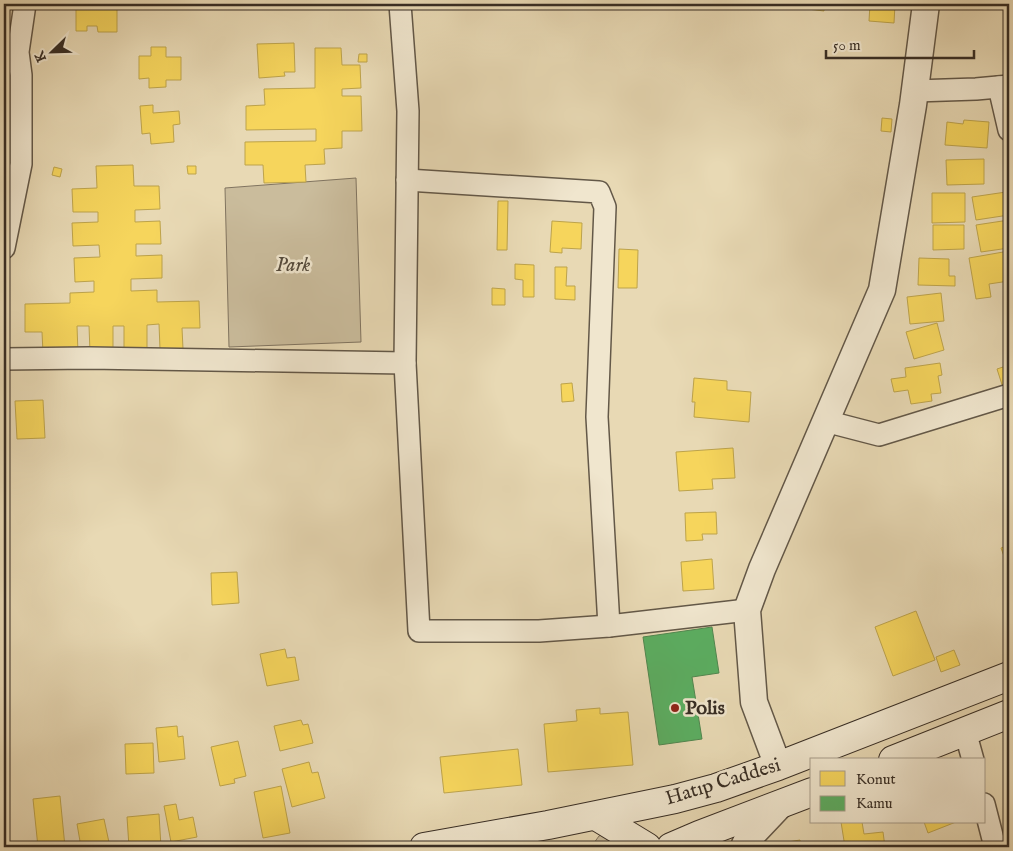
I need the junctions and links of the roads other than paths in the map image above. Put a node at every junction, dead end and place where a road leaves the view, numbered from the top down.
1 (25, 4) edge
2 (400, 4) edge
3 (926, 4) edge
4 (12, 75) edge
5 (1004, 86) edge
6 (915, 90) junction
7 (1009, 130) edge
8 (12, 162) edge
9 (407, 180) junction
10 (4, 248) edge
11 (4, 359) edge
12 (405, 363) junction
13 (1009, 395) edge
14 (825, 420) junction
15 (747, 610) junction
16 (609, 626) junction
17 (1009, 676) edge
18 (1009, 714) edge
19 (965, 731) junction
20 (897, 758) edge
21 (972, 758) edge
22 (778, 766) junction
23 (810, 793) edge
24 (782, 804) junction
25 (986, 811) edge
26 (596, 816) junction
27 (490, 836) junction
28 (424, 847) edge
29 (526, 847) edge
30 (647, 847) edge
31 (671, 847) edge
32 (744, 847) edge
33 (996, 847) edge

1 - 4 street
2 - 9 street
3 - 6 street
4 - 8 street
5 - 6 street
5 - 7 street
6 - 14 street
8 - 10 street
9 - 12 street
9 - 16 street
11 - 12 street
12 - 16 street
13 - 14 street
14 - 15 street
15 - 16 street
15 - 22 street
17 - 22 main road, Hatıp Caddesi
18 - 19 main road
19 - 20 main road
19 - 21 street
22 - 26 main road, Hatıp Caddesi
23 - 24 main road, Hatıp Caddesi
24 - 31 main road, Hatıp Caddesi
24 - 32 street
25 - 33 street
26 - 27 main road, Hatıp Caddesi
26 - 30 main road
27 - 28 main road, Hatıp Caddesi
27 - 29 main road

